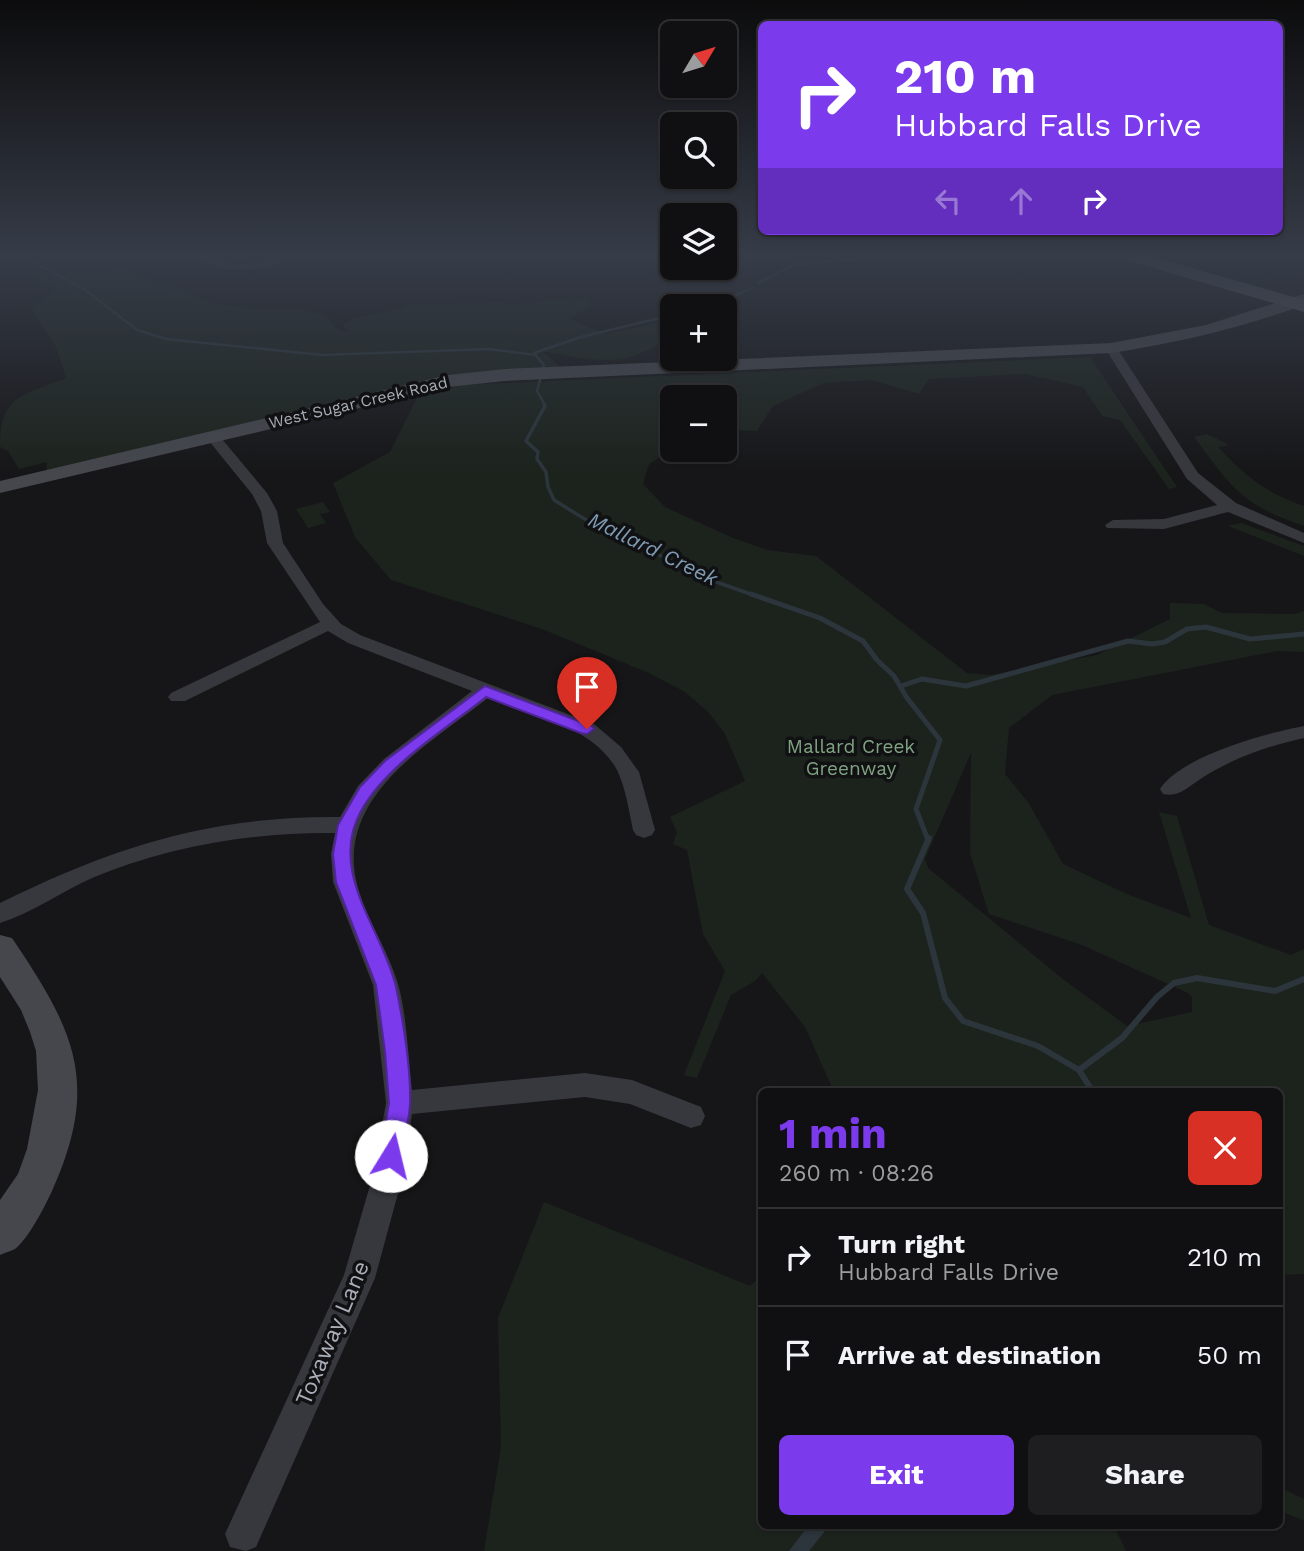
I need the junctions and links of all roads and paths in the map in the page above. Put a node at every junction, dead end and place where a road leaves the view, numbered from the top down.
1 (1216, 328) edge
2 (1111, 348) junction
3 (212, 436) junction
4 (0, 486) edge
5 (1223, 504) junction
6 (1111, 521) dead end
7 (1304, 538) edge
8 (331, 623) junction
9 (485, 691) junction
10 (178, 697) dead end
11 (1304, 732) edge
12 (1171, 789) dead end
13 (346, 825) junction
14 (644, 830) dead end
15 (0, 914) edge
16 (0, 948) edge
17 (400, 1103) junction
18 (691, 1116) dead end
19 (0, 1234) edge
20 (243, 1534) dead end

1 - 2 main road, West Sugar Creek Road
2 - 3 main road, West Sugar Creek Road
2 - 5 street
3 - 4 main road, West Sugar Creek Road
3 - 8 street
5 - 6 street
5 - 7 street
8 - 9 street
8 - 10 street
9 - 13 street, Toxaway Lane
9 - 14 street
11 - 12 street
13 - 15 street
13 - 17 street, Toxaway Lane
16 - 19 main road
17 - 18 street
17 - 20 street, Toxaway Lane

